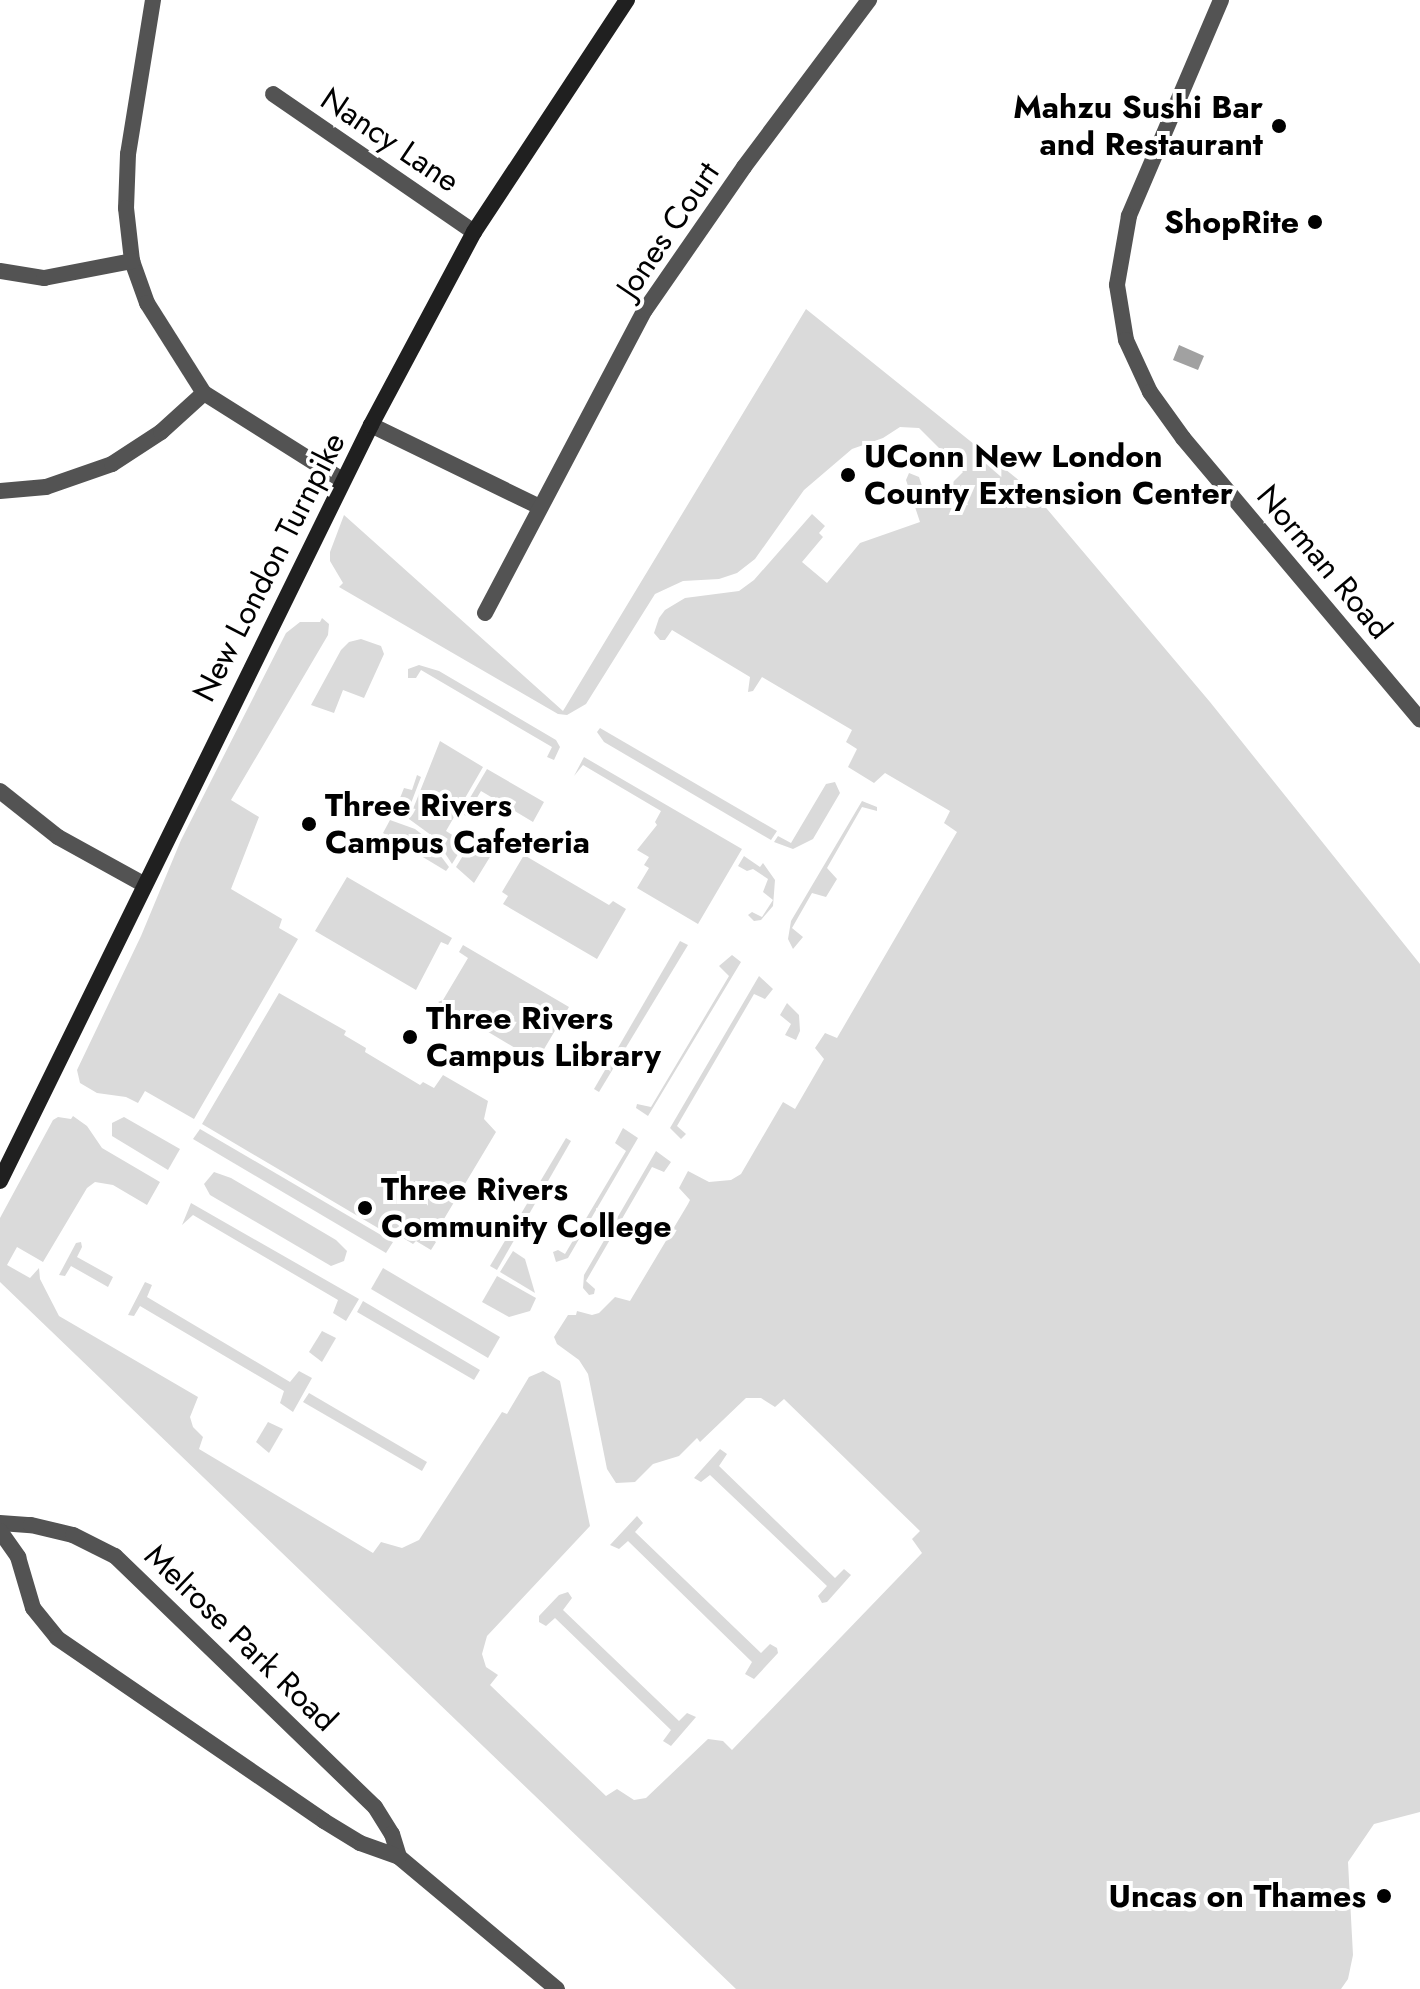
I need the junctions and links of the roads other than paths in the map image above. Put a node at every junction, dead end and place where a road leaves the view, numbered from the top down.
1 (153, 0) edge
2 (627, 0) edge
3 (869, 0) edge
4 (1221, 0) edge
5 (273, 94) dead end
6 (474, 232) junction
7 (132, 261) junction
8 (0, 271) edge
9 (204, 393) junction
10 (371, 425) junction
11 (342, 480) junction
12 (0, 491) edge
13 (540, 507) junction
14 (485, 613) dead end
15 (1420, 719) edge
16 (0, 791) edge
17 (143, 884) junction
18 (0, 1181) edge
19 (0, 1523) edge
20 (0, 1531) edge
21 (399, 1857) junction
22 (557, 1989) edge

1 - 7 street
2 - 6 main road, New London Turnpike
3 - 13 street, Jones Court
4 - 15 street, Norman Road
5 - 6 street, Nancy Lane
6 - 10 main road, New London Turnpike
7 - 8 street
7 - 9 street
9 - 11 street
9 - 12 street
10 - 11 main road, New London Turnpike
10 - 13 street
11 - 17 main road, New London Turnpike
13 - 14 street, Jones Court
16 - 17 street
17 - 18 main road, New London Turnpike
19 - 21 street, Melrose Park Road
20 - 21 street, Melrose Park Road
21 - 22 street, Melrose Park Road

